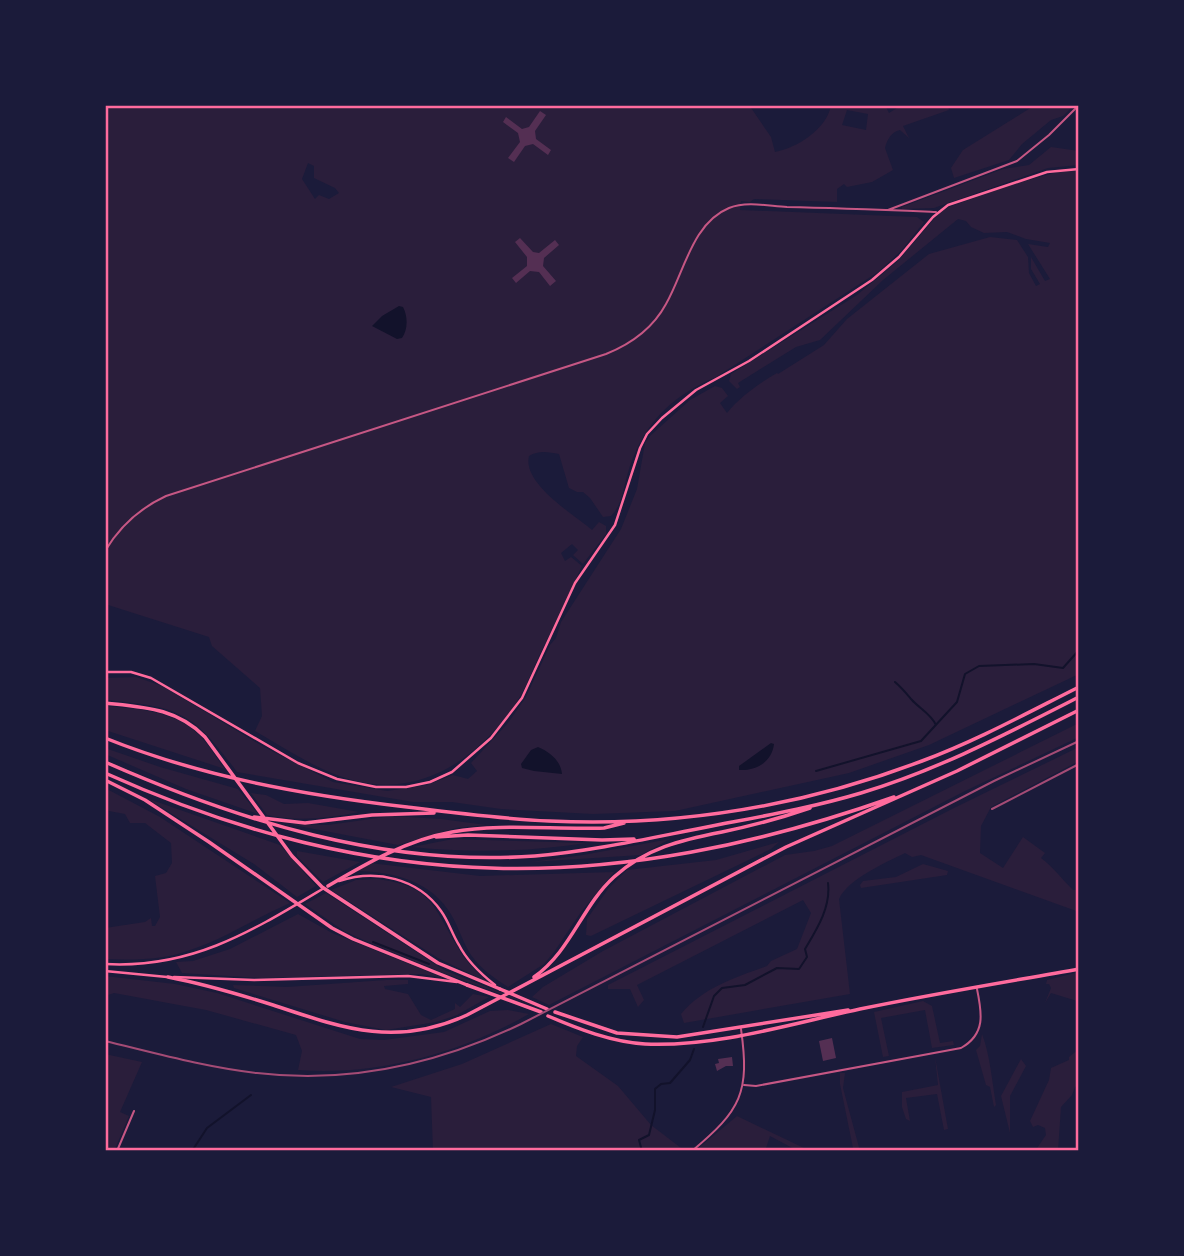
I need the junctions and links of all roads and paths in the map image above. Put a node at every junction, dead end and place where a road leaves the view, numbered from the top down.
1 (1079, 105) edge
2 (1079, 169) edge
3 (887, 210) junction
4 (937, 212) junction
5 (105, 551) edge
6 (105, 672) edge
7 (1079, 687) edge
8 (1079, 697) edge
9 (105, 703) edge
10 (1079, 710) edge
11 (105, 738) edge
12 (105, 762) edge
13 (105, 773) edge
14 (105, 780) edge
15 (916, 789) junction
16 (827, 802) junction
17 (446, 812) junction
18 (237, 814) junction
19 (629, 821) junction
20 (650, 838) junction
21 (413, 842) junction
22 (328, 886) junction
23 (105, 964) edge
24 (1079, 969) edge
25 (105, 971) edge
26 (168, 977) junction
27 (524, 984) junction
28 (467, 985) junction
29 (976, 988) junction
30 (500, 989) junction
31 (547, 1009) dead end
32 (858, 1010) junction
33 (541, 1012) dead end
34 (555, 1013) dead end
35 (548, 1016) dead end
36 (741, 1028) junction
37 (741, 1034) junction
38 (744, 1085) junction
39 (134, 1111) dead end
40 (117, 1151) edge
41 (692, 1151) edge

1 - 3 street
2 - 4 main road
3 - 4 street
3 - 5 street
4 - 6 main road
7 - 19 highway
8 - 16 highway
9 - 30 highway
10 - 15 highway
11 - 17 highway
12 - 18 highway
13 - 15 highway
14 - 28 highway
15 - 27 highway
16 - 20 highway
16 - 27 highway
17 - 18 highway
17 - 19 highway
18 - 20 highway
19 - 21 highway
20 - 21 highway
21 - 22 highway
22 - 23 main road
22 - 30 main road
24 - 29 highway
25 - 26 main road
26 - 27 highway
26 - 28 main road
28 - 33 highway
29 - 32 highway
29 - 38 street
30 - 31 highway
32 - 36 highway
32 - 37 highway
34 - 36 highway
35 - 37 highway
36 - 37 street
37 - 38 street
38 - 41 street
39 - 40 street

